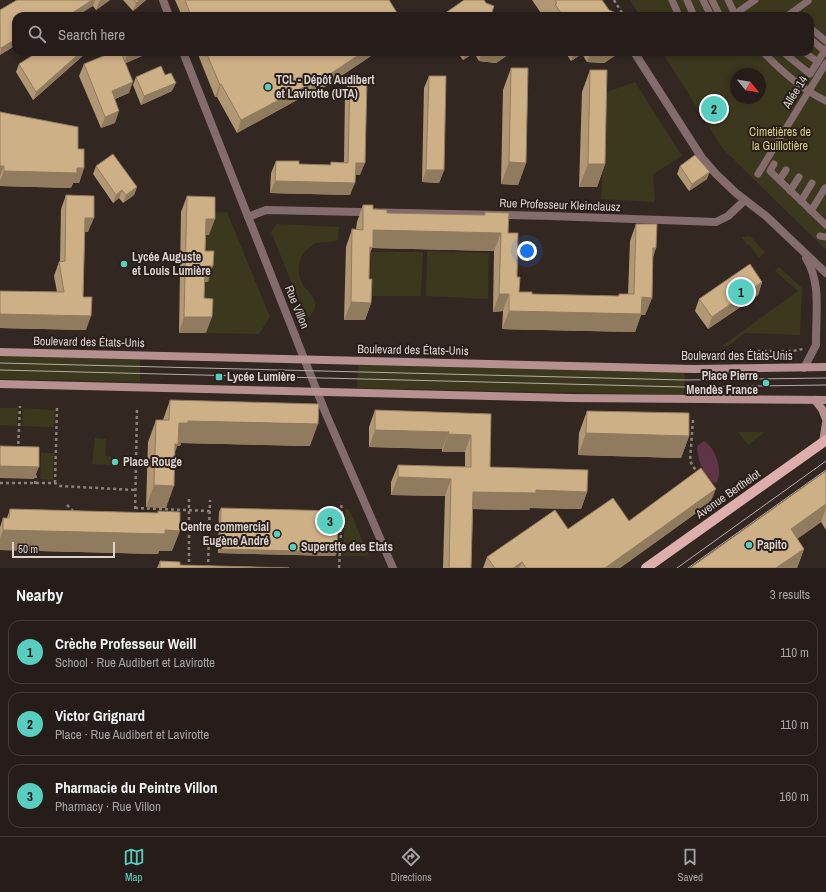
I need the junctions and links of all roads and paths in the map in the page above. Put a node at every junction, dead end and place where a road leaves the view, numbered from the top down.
1 (163, 0) edge
2 (614, 0) edge
3 (672, 0) edge
4 (687, 0) edge
5 (703, 0) edge
6 (712, 0) edge
7 (728, 0) edge
8 (755, 0) edge
9 (808, 1) edge
10 (746, 2) edge
11 (168, 12) edge
12 (622, 12) edge
13 (678, 12) edge
14 (692, 12) edge
15 (708, 12) edge
16 (718, 12) edge
17 (734, 12) edge
18 (738, 12) edge
19 (798, 12) edge
20 (814, 31) edge
21 (826, 41) edge
22 (814, 43) edge
23 (825, 50) edge
24 (185, 56) edge
25 (637, 56) edge
26 (766, 56) edge
27 (788, 56) edge
28 (810, 56) edge
29 (818, 62) junction
30 (826, 63) edge
31 (808, 92) junction
32 (826, 101) edge
33 (774, 164) dead end
34 (786, 170) dead end
35 (758, 174) dead end
36 (799, 177) dead end
37 (780, 179) junction
38 (812, 183) dead end
39 (825, 188) edge
40 (790, 191) junction
41 (745, 200) junction
42 (801, 201) junction
43 (811, 211) junction
44 (826, 214) edge
45 (248, 217) junction
46 (824, 223) edge
47 (801, 250) junction
48 (826, 274) edge
49 (0, 352) edge
50 (304, 358) junction
51 (826, 367) edge
52 (804, 368) junction
53 (0, 384) edge
54 (318, 392) junction
55 (815, 400) junction
56 (826, 400) edge
57 (20, 406) dead end
58 (57, 407) dead end
59 (137, 409) dead end
60 (826, 419) edge
61 (693, 420) dead end
62 (826, 423) edge
63 (825, 441) edge
64 (18, 456) edge
65 (36, 471) edge
66 (701, 479) edge
67 (0, 483) edge
68 (54, 483) junction
69 (36, 484) junction
70 (135, 490) junction
71 (709, 491) edge
72 (189, 499) dead end
73 (210, 500) dead end
74 (341, 502) dead end
75 (67, 505) dead end
76 (135, 508) junction
77 (721, 508) dead end
78 (189, 510) junction
79 (210, 511) junction
80 (77, 514) edge
81 (135, 521) edge
82 (174, 529) edge
83 (189, 530) junction
84 (189, 568) edge
85 (208, 568) edge
86 (339, 568) edge
87 (393, 568) edge
88 (646, 568) edge

1 - 11 street
2 - 12 path
3 - 13 lane
4 - 14 lane
5 - 15 lane
6 - 16 lane
7 - 17 lane
8 - 10 lane
9 - 19 lane
10 - 18 lane
20 - 21 lane
22 - 23 lane
23 - 29 lane
24 - 45 street, Rue Villon
25 - 41 street
26 - 31 lane
27 - 29 lane
28 - 29 lane
30 - 31 lane, Allée 14
31 - 32 lane
31 - 35 lane, Allée 14
33 - 37 lane
34 - 37 lane
36 - 40 lane
37 - 40 lane
38 - 42 lane
39 - 43 lane
40 - 42 lane
41 - 45 street, Rue Professeur Kleinclausz
41 - 47 street
42 - 43 lane
43 - 46 lane
44 - 46 lane
45 - 50 street, Rue Villon
47 - 48 street
47 - 52 street
49 - 50 main road, Boulevard des États-Unis
50 - 52 main road, Boulevard des États-Unis
50 - 54 street, Rue Villon
51 - 52 main road, Boulevard des États-Unis
53 - 54 main road
54 - 55 main road
54 - 87 street, Rue Villon
55 - 56 main road
55 - 60 main road
57 - 64 path
58 - 68 path
59 - 70 path
61 - 66 path
62 - 63 main road
63 - 88 main road, Avenue Berthelot
65 - 69 path
67 - 69 path
68 - 69 path
68 - 70 path
70 - 76 path
71 - 77 path
72 - 78 path
73 - 79 path
74 - 86 path
75 - 80 path
76 - 78 path
76 - 81 path
78 - 79 path
78 - 83 path
79 - 85 path
82 - 83 path
83 - 84 path

